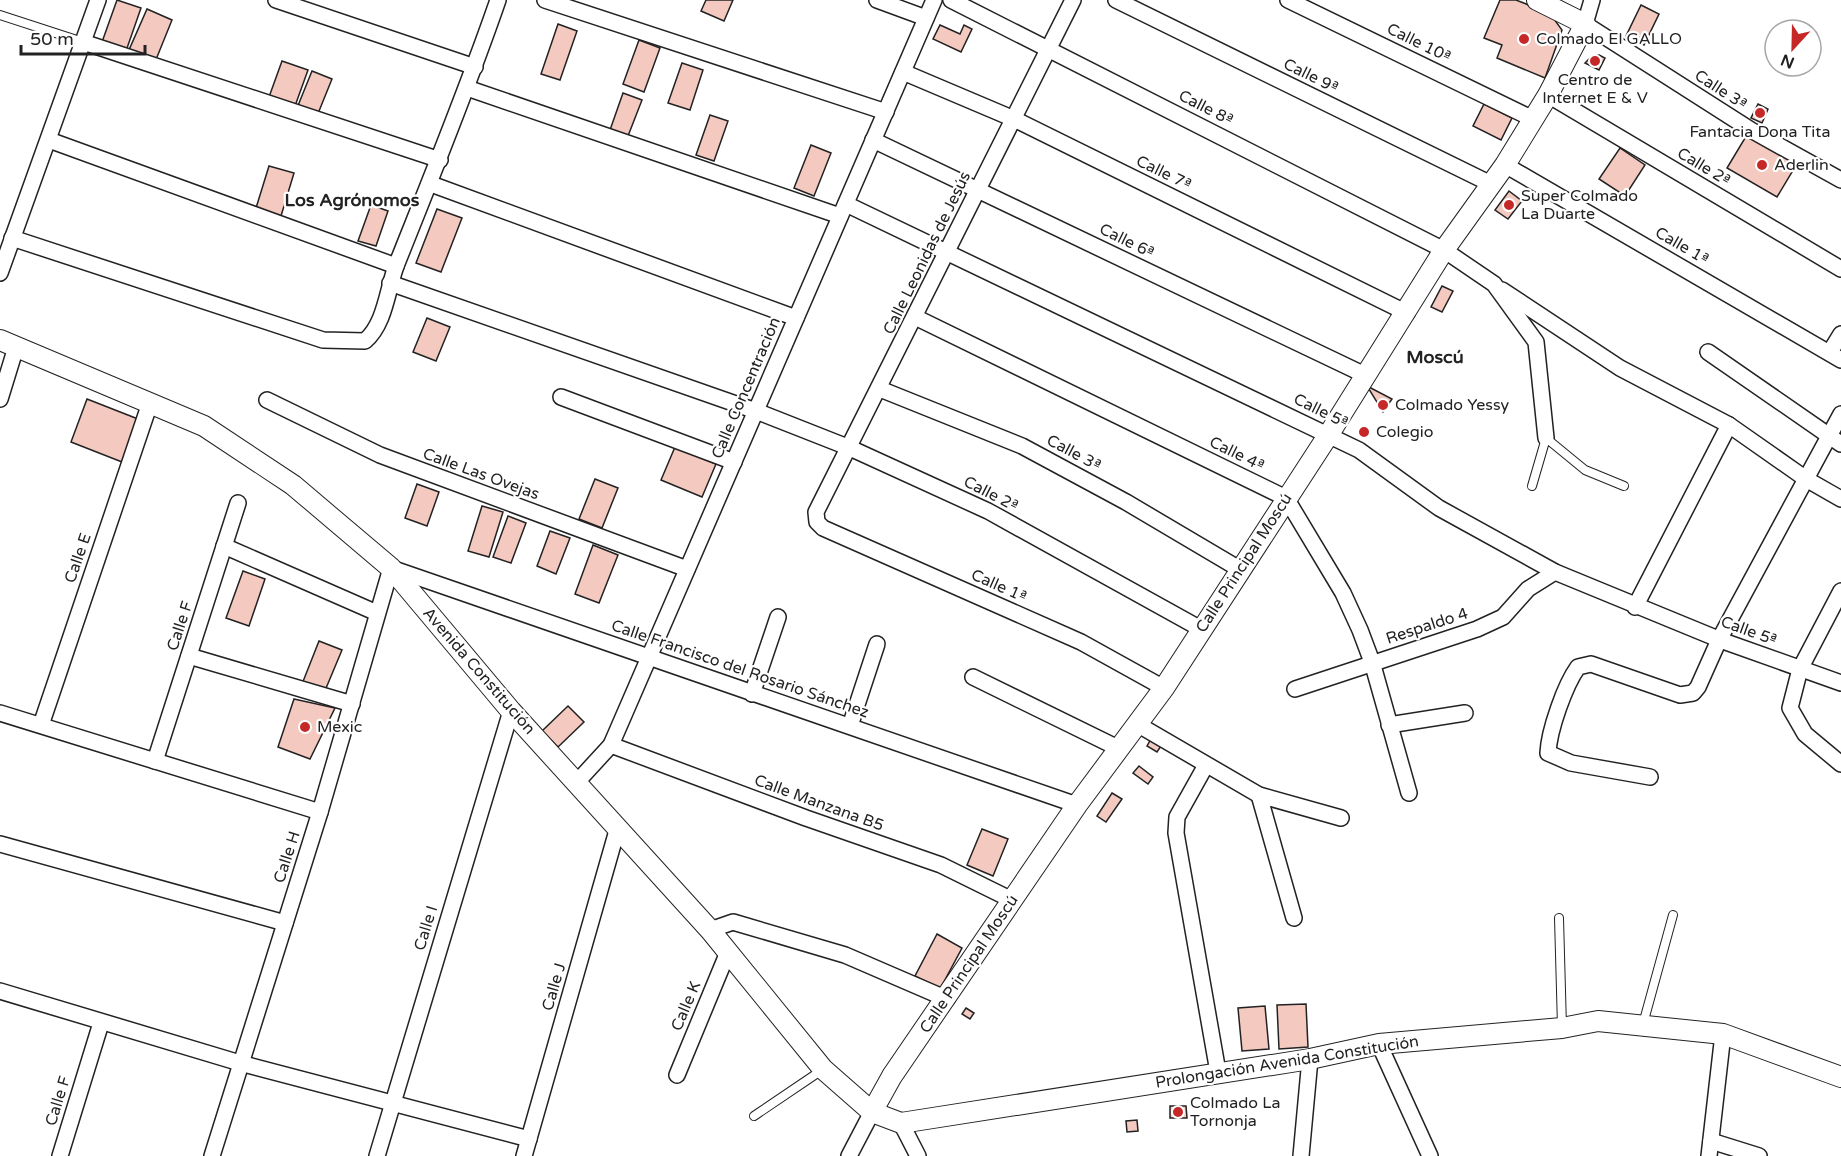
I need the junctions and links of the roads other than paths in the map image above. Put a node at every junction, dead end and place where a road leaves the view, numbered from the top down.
1 (98, 0) edge
2 (276, 0) edge
3 (498, 0) edge
4 (545, 0) edge
5 (877, 0) edge
6 (934, 0) edge
7 (951, 0) edge
8 (1073, 0) edge
9 (1116, 0) edge
10 (1288, 0) edge
11 (1537, 0) edge
12 (1592, 0) edge
13 (0, 15) edge
14 (926, 18) junction
15 (1585, 24) junction
16 (83, 42) junction
17 (1049, 48) junction
18 (475, 67) junction
19 (903, 72) junction
20 (467, 88) junction
21 (1548, 95) junction
22 (885, 112) junction
23 (1014, 119) junction
24 (1533, 119) junction
25 (49, 140) junction
26 (873, 140) junction
27 (440, 160) junction
28 (1505, 165) junction
29 (1841, 180) edge
30 (431, 184) junction
31 (1491, 184) junction
32 (979, 189) junction
33 (843, 210) junction
34 (12, 238) junction
35 (1444, 250) junction
36 (948, 251) junction
37 (396, 267) junction
38 (1841, 269) edge
39 (0, 273) edge
40 (390, 283) junction
41 (1494, 284) junction
42 (1407, 313) junction
43 (915, 317) junction
44 (796, 318) junction
45 (1841, 334) edge
46 (8, 343) edge
47 (1708, 352) dead end
48 (1835, 356) edge
49 (1365, 375) junction
50 (880, 388) junction
51 (561, 397) dead end
52 (0, 399) edge
53 (267, 400) dead end
54 (150, 403) junction
55 (756, 411) junction
56 (1841, 414) edge
57 (1729, 425) junction
58 (1329, 434) junction
59 (1546, 438) junction
60 (1835, 440) edge
61 (850, 447) junction
62 (734, 462) junction
63 (1806, 479) junction
64 (1532, 486) dead end
65 (1624, 486) dead end
66 (1286, 498) junction
67 (1841, 500) edge
68 (238, 503) dead end
69 (817, 522) joint
70 (224, 546) junction
71 (391, 568) junction
72 (687, 569) junction
73 (1241, 570) junction
74 (1555, 572) junction
75 (1841, 591) edge
76 (1635, 607) junction
77 (377, 613) junction
78 (778, 617) dead end
79 (1201, 629) junction
80 (1719, 640) junction
81 (877, 644) dead end
82 (189, 656) junction
83 (649, 657) junction
84 (1372, 662) junction
85 (1800, 669) junction
86 (973, 677) dead end
87 (1841, 683) edge
88 (1164, 688) junction
89 (1295, 689) dead end
90 (752, 694) junction
91 (352, 704) junction
92 (511, 711) junction
93 (0, 713) edge
94 (1466, 713) dead end
95 (1137, 724) junction
96 (41, 725) junction
97 (1389, 725) junction
98 (850, 726) junction
99 (611, 745) junction
100 (1120, 748) junction
101 (155, 760) junction
102 (1841, 764) edge
103 (1206, 765) junction
104 (1650, 777) dead end
105 (578, 781) junction
106 (1409, 793) dead end
107 (1259, 795) junction
108 (1077, 805) junction
109 (320, 812) junction
110 (1341, 818) dead end
111 (618, 827) junction
112 (0, 844) edge
113 (1012, 900) junction
114 (1673, 915) dead end
115 (1294, 918) dead end
116 (1559, 918) dead end
117 (285, 922) junction
118 (710, 930) junction
119 (728, 952) junction
120 (0, 991) edge
121 (947, 999) junction
122 (101, 1023) junction
123 (1643, 1025) junction
124 (1562, 1028) junction
125 (1723, 1034) junction
126 (1379, 1044) junction
127 (1310, 1059) junction
128 (240, 1064) junction
129 (823, 1069) junction
130 (1218, 1072) junction
131 (676, 1075) dead end
132 (1841, 1077) edge
133 (391, 1103) junction
134 (872, 1112) junction
135 (754, 1116) dead end
136 (902, 1123) junction
137 (529, 1139) junction
138 (1710, 1148) edge
139 (60, 1156) edge
140 (212, 1156) edge
141 (376, 1156) edge
142 (524, 1156) edge
143 (849, 1156) edge
144 (918, 1156) edge
145 (1301, 1156) edge
146 (1430, 1156) edge
147 (1759, 1156) edge

1 - 16 street
2 - 18 street
3 - 18 street
4 - 22 street
5 - 14 street
6 - 14 street, Calle Concentración
7 - 17 street, Calle 8ª
8 - 17 street, Calle Leonidas de Jesús
9 - 31 street, Calle 9ª
10 - 24 street, Calle 10ª
11 - 15 street
12 - 15 street, Calle Principal Moscú
13 - 16 lane
14 - 19 street, Calle Concentración
15 - 21 street, Calle Principal Moscú
15 - 29 street, Calle 3ª
16 - 25 street
16 - 27 street
17 - 23 street, Calle Leonidas de Jesús
17 - 35 street, Calle 8ª
18 - 20 street
19 - 22 street, Calle Concentración
19 - 23 street, Calle 7ª
20 - 27 street
20 - 33 street, Calle 5ª
21 - 24 street, Calle Principal Moscú
21 - 38 street, Calle 2ª
22 - 26 street, Calle Concentración
23 - 32 street, Calle Leonidas de Jesús
23 - 42 street, Calle 7ª
24 - 28 street, Calle Principal Moscú
25 - 34 street
25 - 37 street
26 - 32 street, Calle 6ª
26 - 33 street, Calle Concentración
27 - 30 street
28 - 31 street, Calle Principal Moscú
28 - 48 street, Calle 1ª
30 - 37 street
30 - 44 street
31 - 35 street, Calle Principal Moscú
32 - 36 street, Calle Leonidas de Jesús
32 - 49 street, Calle 6ª
33 - 36 street, Calle 5ª
33 - 44 street, Calle Concentración
34 - 39 street
34 - 40 street
35 - 41 street, Calle 8ª
35 - 42 street, Calle Principal Moscú
36 - 43 street, Calle Leonidas de Jesús
36 - 58 street, Calle 5ª
37 - 40 street
40 - 55 street, Calle 2ª
41 - 57 street, Calle 8ª
41 - 59 street
42 - 49 street, Calle Principal Moscú
43 - 50 street, Calle Leonidas de Jesús
43 - 66 street, Calle 4ª
44 - 55 street, Calle Concentración
45 - 48 street
46 - 52 street
46 - 54 street, Avenida Constitución
47 - 60 street
49 - 58 street, Calle Principal Moscú
50 - 61 street, Calle Leonidas de Jesús
50 - 73 street, Calle 3ª
51 - 62 street
53 - 72 street, Calle Las Ovejas
54 - 71 street, Avenida Constitución
54 - 96 street, Calle E
55 - 61 street, Calle 2ª
55 - 62 street, Calle Concentración
56 - 60 street
57 - 63 street, Calle 8ª
57 - 76 street
58 - 66 street, Calle Principal Moscú
58 - 74 street, Calle 5ª
59 - 64 lane
59 - 65 lane
60 - 63 street
61 - 69 street, Calle Leonidas de Jesús
61 - 79 street, Calle 2ª
62 - 72 street, Calle Concentración
63 - 67 street, Calle 8ª
63 - 80 street
66 - 73 street, Calle Principal Moscú
66 - 84 street
68 - 70 street, Calle F
69 - 88 street, Calle 1ª
70 - 77 street
70 - 82 street, Calle F
71 - 77 street, Calle H
71 - 83 street, Calle Francisco del Rosario Sánchez
71 - 92 street, Avenida Constitución
72 - 83 street, Calle Concentración
73 - 79 street, Calle Principal Moscú
74 - 76 street, Calle 5ª
74 - 84 street, Respaldo 4
75 - 85 street
76 - 80 street, Calle 5ª
77 - 91 street, Calle H
78 - 90 street
79 - 88 street, Calle Principal Moscú
80 - 85 street, Calle 5ª
80 - 104 street
81 - 98 street
82 - 91 street
82 - 101 street, Calle F
83 - 90 street, Calle Francisco del Rosario Sánchez
83 - 99 street, Calle Concentración
84 - 89 street, Respaldo 4
84 - 97 street
85 - 87 street, Calle 5ª
85 - 102 street
86 - 100 street
88 - 95 street, Calle Principal Moscú
90 - 98 street, Calle Francisco del Rosario Sánchez
91 - 109 street, Calle H
92 - 105 street, Avenida Constitución
92 - 133 street, Calle I
93 - 96 street
94 - 97 street
95 - 100 street, Calle Principal Moscú
95 - 103 street
96 - 101 street
97 - 106 street
98 - 108 street, Calle Francisco del Rosario Sánchez
99 - 105 street, Calle Concentración
99 - 113 street, Calle Manzana B5
100 - 108 street, Calle Principal Moscú
101 - 109 street
103 - 107 street
103 - 130 street
105 - 111 street, Avenida Constitución
107 - 110 street
107 - 115 street
108 - 113 street, Calle Principal Moscú
109 - 117 street, Calle H
111 - 118 street, Avenida Constitución
111 - 137 street, Calle J
112 - 117 street
113 - 121 street, Calle Principal Moscú
114 - 123 lane
116 - 124 lane
117 - 128 street, Calle H
118 - 119 street, Avenida Constitución
118 - 121 street
119 - 129 street, Avenida Constitución
119 - 131 street, Calle K
120 - 122 street
121 - 134 street, Calle Principal Moscú
122 - 128 street
122 - 139 street, Calle F
123 - 124 street, Prolongación Avenida Constitución
123 - 125 street, Prolongación Avenida Constitución
124 - 126 street, Prolongación Avenida Constitución
125 - 132 street, Prolongación Avenida Constitución
125 - 138 street
126 - 127 street, Prolongación Avenida Constitución
126 - 146 street
127 - 130 street, Prolongación Avenida Constitución
127 - 145 street
128 - 133 street
128 - 140 street, Calle H
129 - 134 street, Avenida Constitución
129 - 135 lane
130 - 136 street, Prolongación Avenida Constitución
133 - 137 street
133 - 141 street, Calle I
134 - 136 street, Prolongación Avenida Constitución
134 - 143 street
136 - 144 street
137 - 142 street, Calle J
138 - 147 street

